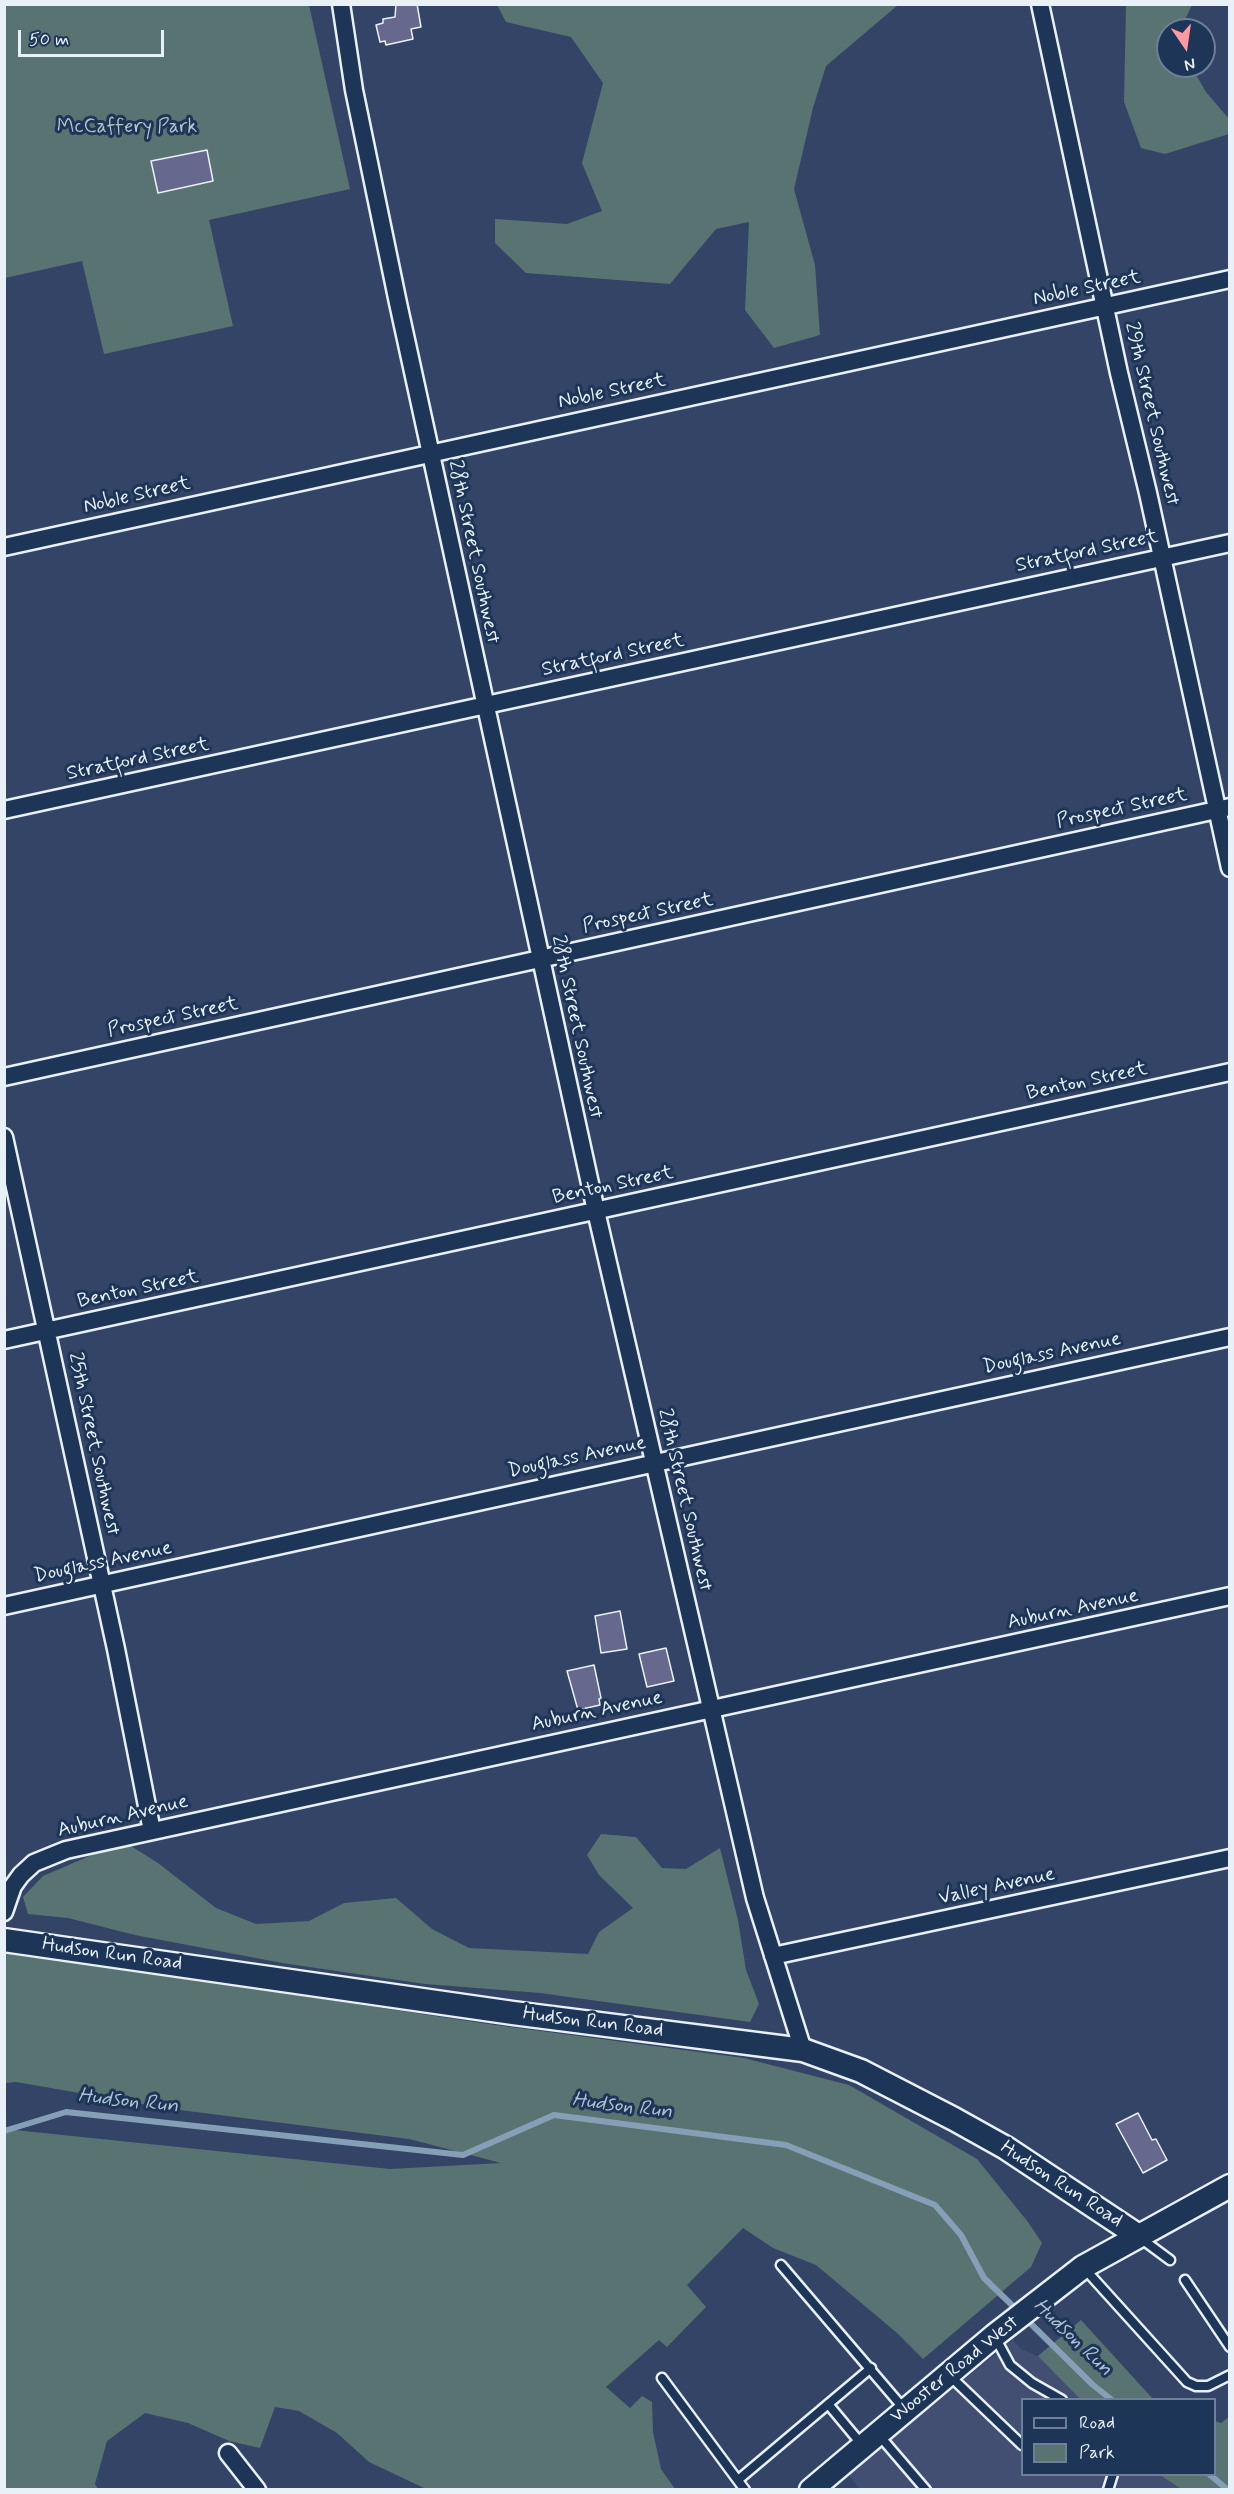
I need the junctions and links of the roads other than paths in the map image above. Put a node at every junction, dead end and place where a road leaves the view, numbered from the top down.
1 (341, 4) edge
2 (1040, 4) edge
3 (1230, 279) edge
4 (1105, 307) junction
5 (431, 453) junction
6 (1230, 543) edge
7 (4, 547) edge
8 (1162, 558) junction
9 (485, 705) junction
10 (1223, 809) edge
11 (4, 810) edge
12 (1230, 868) edge
13 (540, 958) junction
14 (1230, 1072) edge
15 (4, 1077) edge
16 (4, 1137) edge
17 (596, 1211) junction
18 (46, 1331) junction
19 (1230, 1337) edge
20 (4, 1340) edge
21 (654, 1463) junction
22 (102, 1584) junction
23 (1230, 1596) edge
24 (4, 1606) edge
25 (711, 1709) junction
26 (152, 1831) junction
27 (1230, 1858) edge
28 (4, 1912) edge
29 (4, 1940) edge
30 (773, 1956) junction
31 (802, 2050) junction
32 (1230, 2186) edge
33 (1137, 2235) junction
34 (1170, 2260) dead end
35 (781, 2265) dead end
36 (1083, 2267) junction
37 (1185, 2280) dead end
38 (999, 2334) junction
39 (1230, 2347) edge
40 (871, 2368) junction
41 (1230, 2374) edge
42 (949, 2375) junction
43 (662, 2378) dead end
44 (1058, 2398) edge
45 (828, 2404) junction
46 (906, 2410) junction
47 (870, 2440) junction
48 (1021, 2443) edge
49 (228, 2453) dead end
50 (738, 2480) junction
51 (257, 2490) edge
52 (745, 2490) edge
53 (811, 2490) edge
54 (926, 2490) edge

1 - 5 street, 28th Street Southwest
2 - 4 street, 29th Street Southwest
3 - 4 street, Noble Street
4 - 5 street, Noble Street
4 - 8 street, 29th Street Southwest
5 - 7 street, Noble Street
5 - 9 street, 28th Street Southwest
6 - 8 street, Stratford Street
8 - 9 street, Stratford Street
8 - 10 street, 29th Street Southwest
9 - 11 street, Stratford Street
9 - 13 street, 28th Street Southwest
10 - 12 street, 29th Street Southwest
10 - 13 street, Prospect Street
13 - 15 street, Prospect Street
13 - 17 street, 28th Street Southwest
14 - 17 street, Benton Street
16 - 18 street, 25th Street Southwest
17 - 18 street, Benton Street
17 - 21 street, 28th Street Southwest
18 - 20 street, Benton Street
18 - 22 street, 25th Street Southwest
19 - 21 street, Douglass Avenue
21 - 22 street, Douglass Avenue
21 - 25 street, 28th Street Southwest
22 - 24 street, Douglass Avenue
22 - 26 street, 25th Street Southwest
23 - 25 street, Auburn Avenue
25 - 26 street, Auburn Avenue
25 - 30 street, 28th Street Southwest
26 - 28 street, Auburn Avenue
27 - 30 street, Valley Avenue
29 - 31 main road, Hudson Run Road
30 - 31 street, 28th Street Southwest
31 - 33 main road, Hudson Run Road
32 - 33 main road, Wooster Road West
33 - 34 lane
33 - 36 main road, Wooster Road West
35 - 40 lane
36 - 38 main road, Wooster Road West
36 - 41 lane
37 - 39 lane
38 - 42 main road, Wooster Road West
38 - 44 lane
40 - 45 lane
40 - 46 lane
42 - 46 main road, Wooster Road West
42 - 48 lane
43 - 50 lane
45 - 47 lane
45 - 50 lane
46 - 47 main road, Wooster Road West
47 - 53 main road, Wooster Road West
47 - 54 lane
49 - 51 street
50 - 52 lane

